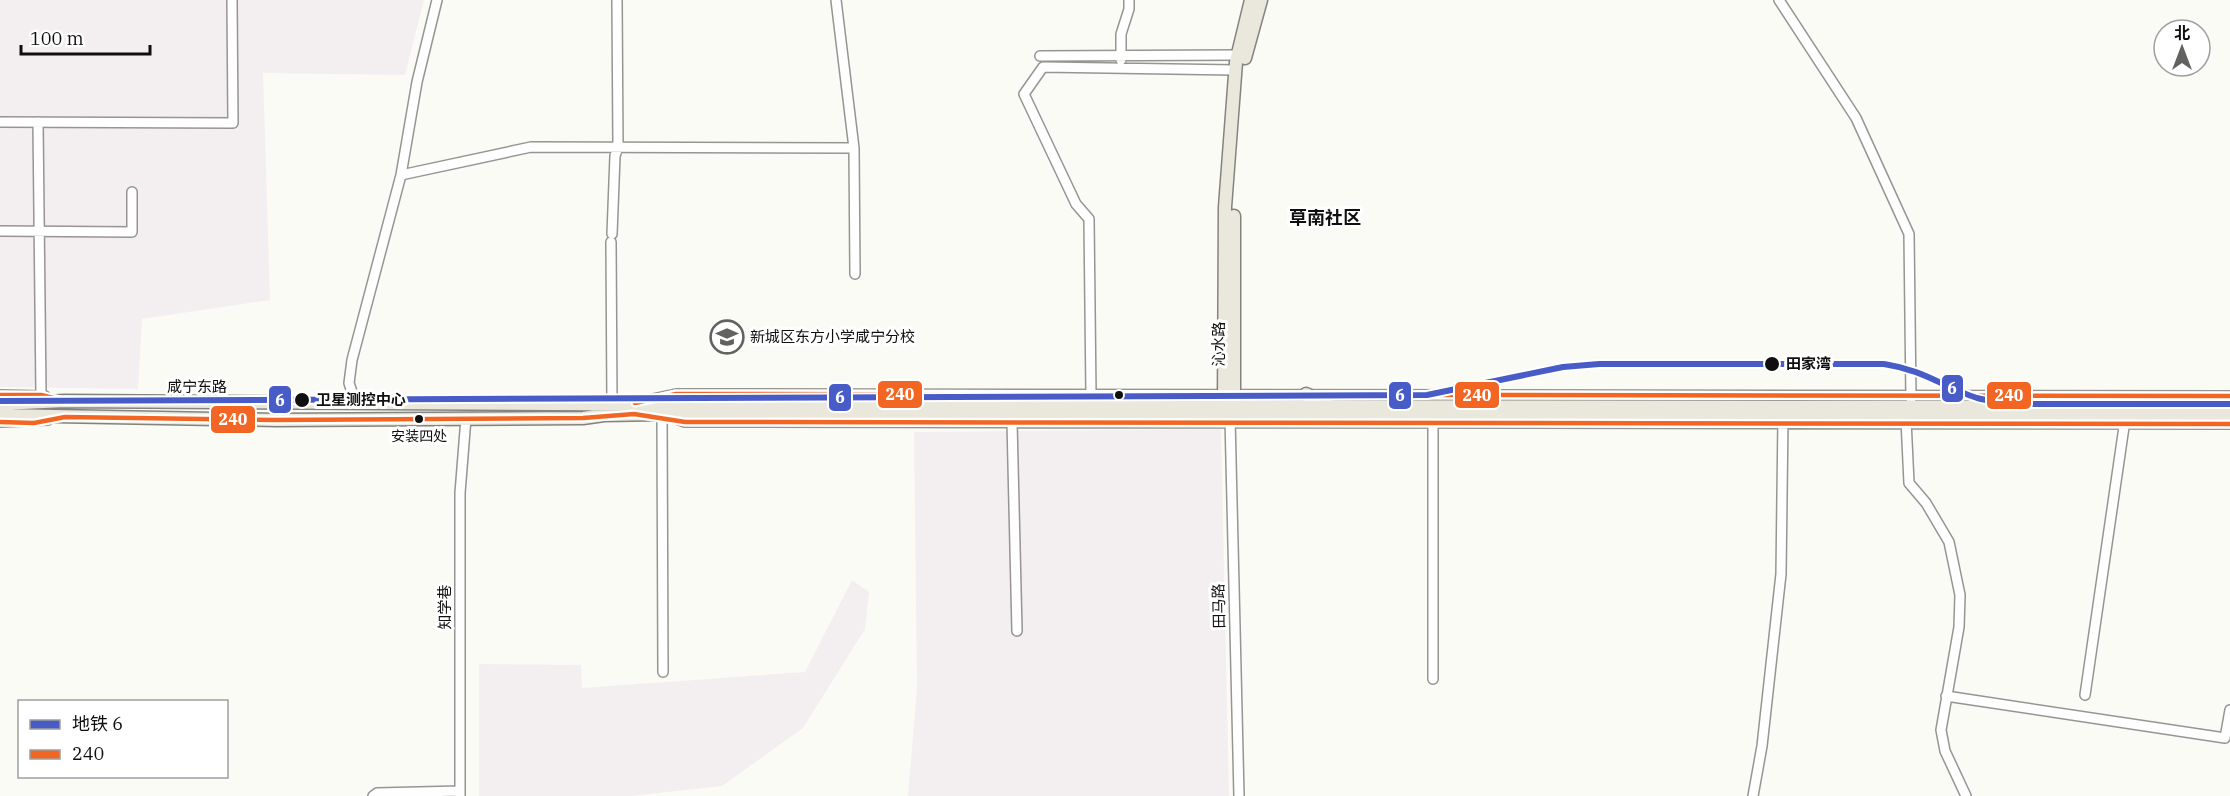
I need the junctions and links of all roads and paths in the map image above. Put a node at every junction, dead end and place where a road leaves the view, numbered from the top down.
1 (232, 0) edge
2 (437, 0) edge
3 (617, 0) edge
4 (836, 0) edge
5 (1129, 0) edge
6 (1251, 0) edge
7 (1261, 0) edge
8 (1779, 0) edge
9 (1237, 55) junction
10 (1040, 56) dead end
11 (1121, 56) junction
12 (1121, 68) junction
13 (1235, 70) junction
14 (0, 122) edge
15 (38, 122) junction
16 (618, 147) junction
17 (854, 148) junction
18 (401, 175) junction
19 (132, 192) dead end
20 (0, 231) edge
21 (39, 231) junction
22 (855, 274) dead end
23 (1306, 394) junction
24 (0, 395) edge
25 (41, 395) junction
26 (1091, 395) junction
27 (2230, 396) edge
28 (65, 401) junction
29 (356, 404) junction
30 (612, 404) junction
31 (631, 404) junction
32 (0, 405) edge
33 (1331, 406) junction
34 (1229, 407) junction
35 (2230, 407) edge
36 (1909, 411) junction
37 (662, 414) junction
38 (0, 415) edge
39 (65, 417) junction
40 (2230, 417) edge
41 (466, 418) junction
42 (1783, 421) junction
43 (2125, 421) junction
44 (0, 422) edge
45 (1012, 422) junction
46 (1433, 423) junction
47 (2230, 424) edge
48 (1017, 631) dead end
49 (663, 672) dead end
50 (1433, 680) dead end
51 (2085, 695) dead end
52 (1946, 696) junction
53 (2230, 710) edge
54 (460, 794) edge
55 (372, 796) edge
56 (1239, 796) edge
57 (1753, 796) edge
58 (1966, 796) edge

1 - 15 street
2 - 18 street
3 - 16 street
4 - 17 street
5 - 11 street
6 - 9 main road, 沁水路
7 - 34 main road, 沁水路
8 - 36 street
9 - 11 street
9 - 13 main road, 沁水路
10 - 11 street
11 - 12 street
12 - 13 street
12 - 26 street
13 - 34 main road, 沁水路
14 - 15 street
15 - 21 street
16 - 17 street
16 - 18 street
16 - 30 street
17 - 22 street
18 - 29 street
19 - 21 street
20 - 21 street
21 - 25 street
23 - 33 main road
23 - 34 street
23 - 36 street
24 - 25 street
25 - 28 street
26 - 31 street
26 - 34 street
27 - 36 street
28 - 29 main road, 咸宁东路
28 - 32 main road, 咸宁东路
29 - 30 main road, 咸宁东路
30 - 31 main road, 咸宁东路
31 - 34 main road, 咸宁东路
33 - 34 main road, 咸宁东路
33 - 36 main road, 咸宁东路
34 - 37 main road, 咸宁东路
34 - 42 main road, 咸宁东路
34 - 45 street
34 - 46 street
34 - 56 street, 田马路
35 - 36 main road, 咸宁东路
36 - 42 main road, 咸宁东路
36 - 43 main road, 咸宁东路
36 - 52 street
37 - 41 main road, 咸宁东路
37 - 45 street
37 - 49 street
38 - 39 main road, 咸宁东路
39 - 41 main road, 咸宁东路
39 - 44 street
40 - 43 main road, 咸宁东路
41 - 54 street, 知学巷
42 - 46 street
42 - 57 street
43 - 47 street
43 - 51 street
45 - 48 street
46 - 50 street
52 - 53 street
52 - 58 street
54 - 55 street

